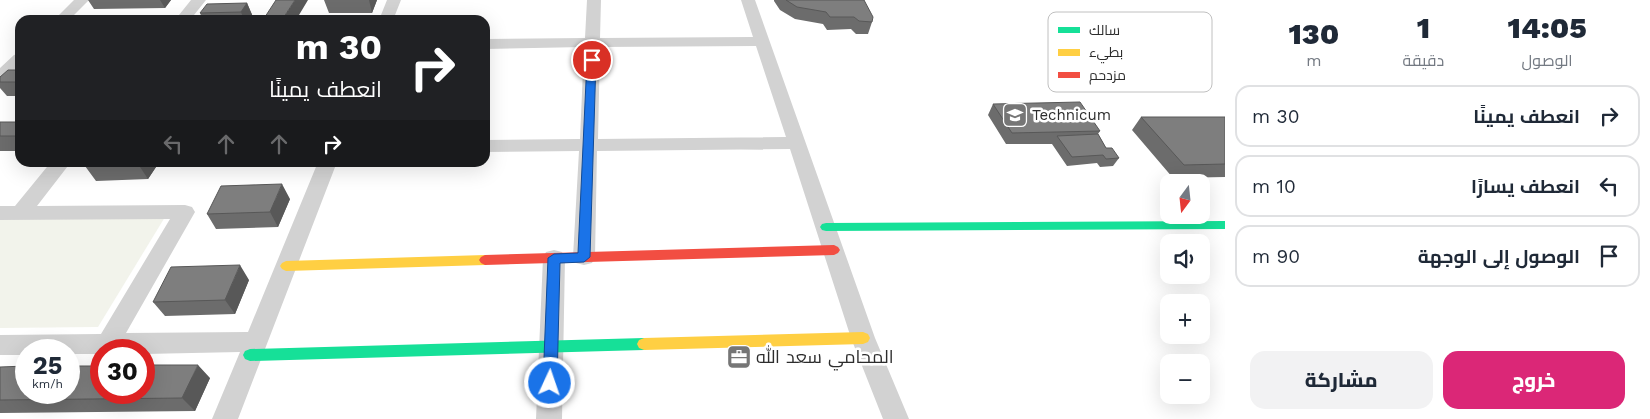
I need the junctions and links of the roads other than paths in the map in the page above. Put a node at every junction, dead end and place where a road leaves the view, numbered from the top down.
1 (82, 0) edge
2 (199, 0) edge
3 (394, 0) edge
4 (594, 0) edge
5 (748, 0) edge
6 (66, 15) edge
7 (186, 15) edge
8 (388, 15) edge
9 (763, 41) junction
10 (592, 43) junction
11 (490, 44) edge
12 (15, 63) edge
13 (0, 77) edge
14 (797, 143) junction
15 (588, 144) junction
16 (490, 146) edge
17 (57, 167) edge
18 (326, 167) edge
19 (10, 213) edge
20 (1225, 225) edge
21 (826, 227) junction
22 (834, 250) junction
23 (584, 257) junction
24 (554, 258) junction
25 (286, 266) junction
26 (863, 338) junction
27 (111, 339) edge
28 (90, 344) edge
29 (0, 346) edge
30 (155, 346) edge
31 (552, 347) junction
32 (253, 349) junction
33 (225, 419) edge
34 (549, 419) edge
35 (896, 419) edge

1 - 6 street
2 - 7 street
3 - 8 street
4 - 10 street
5 - 9 street
9 - 10 street
9 - 14 street
10 - 11 street
10 - 15 street
12 - 13 street
14 - 15 street
14 - 21 street
15 - 16 street
15 - 23 street
17 - 19 street
18 - 25 street
19 - 27 street
20 - 21 street
21 - 22 street
22 - 23 street
22 - 26 street
23 - 24 street
24 - 25 street
24 - 31 street
25 - 32 street
26 - 31 street
26 - 35 street
28 - 29 street
30 - 32 street
31 - 32 street
31 - 34 street
32 - 33 street

